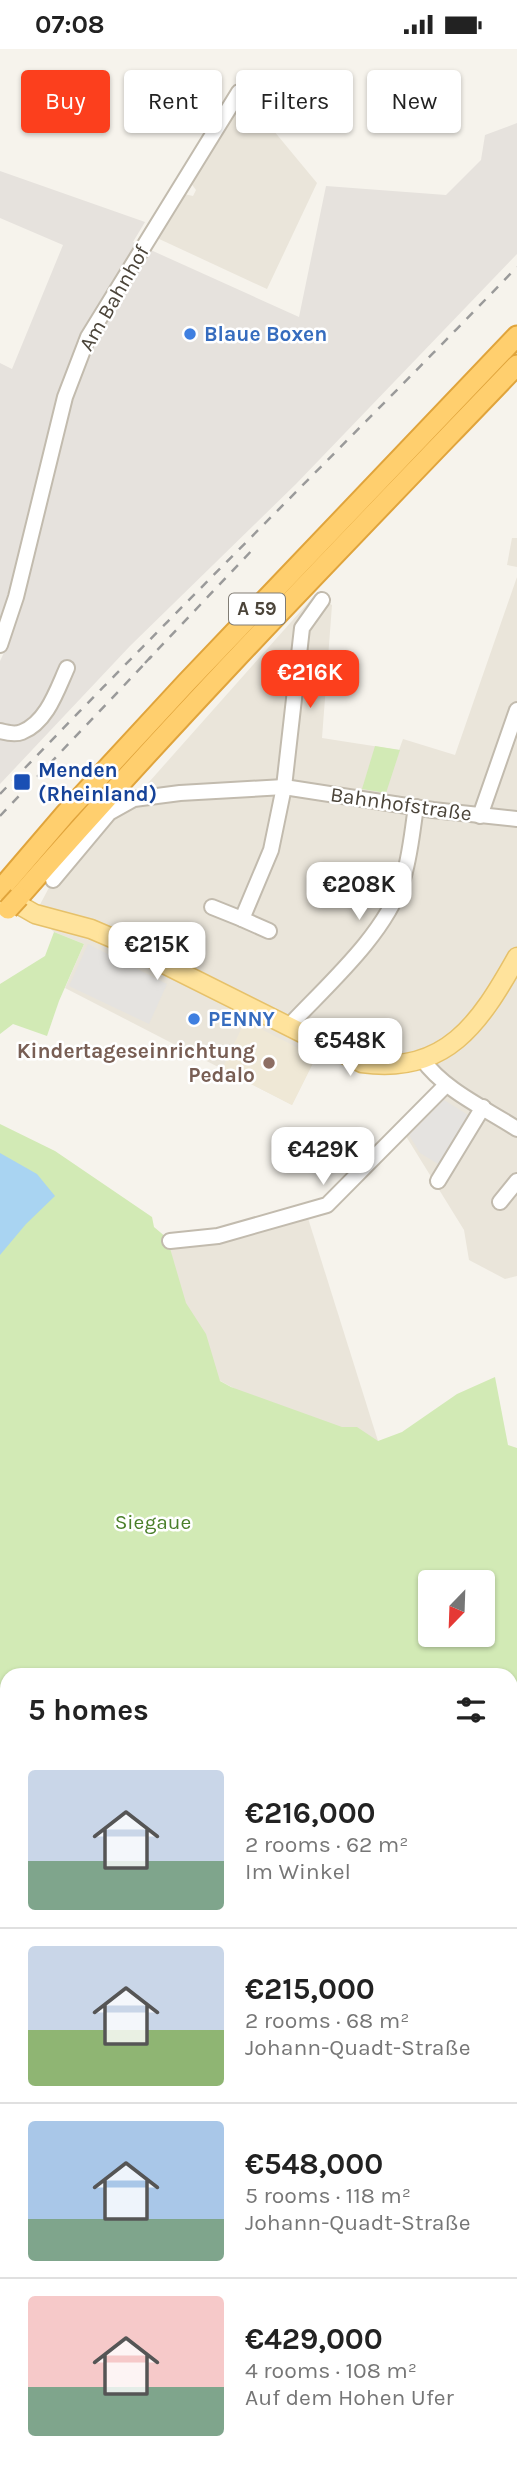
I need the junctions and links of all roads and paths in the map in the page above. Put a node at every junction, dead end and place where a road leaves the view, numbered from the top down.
1 (236, 97) edge
2 (517, 336) edge
3 (517, 365) edge
4 (322, 600) dead end
5 (0, 645) edge
6 (67, 668) dead end
7 (517, 710) edge
8 (0, 731) edge
9 (284, 787) junction
10 (416, 807) junction
11 (480, 816) junction
12 (517, 819) edge
13 (53, 880) dead end
14 (5, 899) edge
15 (212, 907) dead end
16 (242, 919) junction
17 (269, 931) dead end
18 (517, 957) edge
19 (288, 1027) junction
20 (422, 1059) junction
21 (446, 1085) junction
22 (482, 1107) junction
23 (517, 1129) edge
24 (438, 1181) dead end
25 (517, 1181) edge
26 (500, 1202) dead end
27 (170, 1241) dead end

1 - 5 street, Am Bahnhof
2 - 14 highway, A 59
3 - 14 highway, A 59
4 - 9 street
6 - 8 street
7 - 11 street
9 - 10 street, Bahnhofstraße
9 - 13 street, Bahnhofstraße
9 - 16 street
10 - 11 street, Bahnhofstraße
10 - 19 street
11 - 12 street, Bahnhofstraße
14 - 19 main road
15 - 16 street
16 - 17 street
18 - 20 main road
19 - 20 main road
20 - 21 street
21 - 22 street
21 - 27 street
22 - 23 street
22 - 24 street
25 - 26 street

